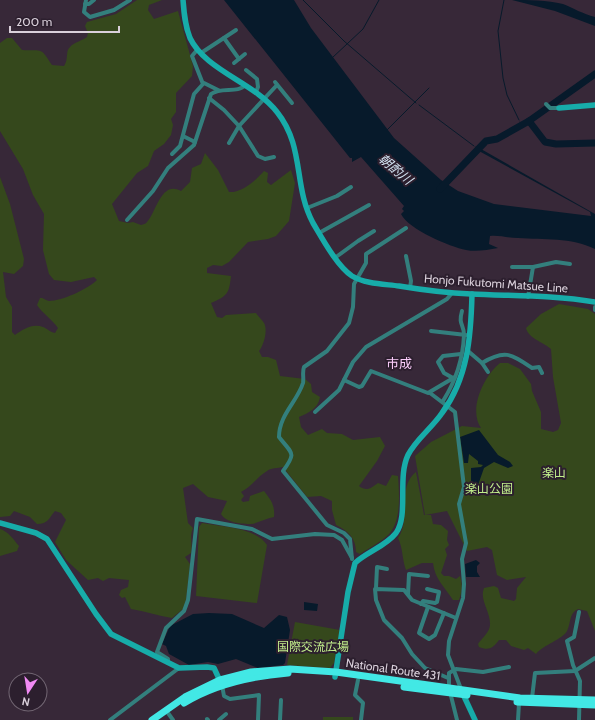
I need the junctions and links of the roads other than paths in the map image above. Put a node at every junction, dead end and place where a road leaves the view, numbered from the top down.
1 (94, 0) edge
2 (130, 0) edge
3 (183, 0) edge
4 (86, 2) edge
5 (236, 30) dead end
6 (224, 38) junction
7 (199, 52) junction
8 (245, 54) dead end
9 (240, 59) junction
10 (234, 63) dead end
11 (246, 70) dead end
12 (204, 83) junction
13 (245, 84) junction
14 (218, 90) junction
15 (256, 92) junction
16 (209, 98) junction
17 (264, 98) junction
18 (292, 103) dead end
19 (546, 104) dead end
20 (595, 105) edge
21 (559, 108) joint
22 (239, 126) junction
23 (183, 136) junction
24 (196, 142) junction
25 (229, 143) dead end
26 (172, 154) dead end
27 (274, 157) dead end
28 (351, 187) dead end
29 (370, 205) dead end
30 (307, 208) junction
31 (127, 220) dead end
32 (406, 228) dead end
33 (374, 232) dead end
34 (319, 233) junction
35 (406, 256) dead end
36 (336, 257) junction
37 (570, 264) dead end
38 (512, 267) dead end
39 (532, 267) junction
40 (357, 278) junction
41 (410, 288) junction
42 (452, 293) junction
43 (472, 294) junction
44 (528, 297) junction
45 (595, 302) edge
46 (595, 307) edge
47 (595, 310) edge
48 (471, 315) junction
49 (431, 331) dead end
50 (467, 335) junction
51 (468, 351) junction
52 (461, 354) junction
53 (482, 363) junction
54 (488, 372) dead end
55 (542, 373) dead end
56 (454, 377) junction
57 (344, 380) junction
58 (430, 393) junction
59 (442, 401) junction
60 (448, 405) junction
61 (315, 412) dead end
62 (0, 523) edge
63 (353, 561) junction
64 (388, 570) dead end
65 (428, 576) dead end
66 (376, 588) junction
67 (427, 589) dead end
68 (408, 594) junction
69 (421, 604) junction
70 (428, 607) junction
71 (579, 612) dead end
72 (444, 613) junction
73 (456, 618) junction
74 (595, 658) edge
75 (168, 663) junction
76 (508, 667) dead end
77 (179, 668) junction
78 (453, 671) junction
79 (576, 671) junction
80 (335, 675) junction
81 (448, 678) junction
82 (358, 680) junction
83 (221, 683) junction
84 (449, 684) dead end
85 (462, 692) junction
86 (451, 696) dead end
87 (532, 698) junction
88 (282, 700) dead end
89 (595, 700) edge
90 (580, 702) junction
91 (519, 703) junction
92 (595, 706) edge
93 (168, 713) junction
94 (226, 714) dead end
95 (110, 720) edge
96 (152, 720) edge
97 (159, 720) edge
98 (173, 720) edge
99 (219, 720) edge
100 (258, 720) edge
101 (280, 720) edge
102 (361, 720) edge
103 (457, 720) edge
104 (475, 720) edge
105 (518, 720) edge
106 (579, 720) edge

1 - 4 street
2 - 4 street
3 - 7 street
5 - 6 street
6 - 7 street
6 - 9 street
7 - 12 street
7 - 13 street
8 - 9 street
9 - 10 street
11 - 15 street
12 - 14 street
12 - 23 street
13 - 14 street
13 - 15 street
14 - 16 street
15 - 17 street
16 - 22 street
16 - 24 street
17 - 18 street
17 - 22 street
17 - 30 street
19 - 21 street
20 - 21 street
22 - 25 street
22 - 27 street
23 - 24 street
23 - 26 street
24 - 31 street
28 - 30 street
29 - 34 street
30 - 34 street
32 - 40 street
33 - 36 street
34 - 36 street
35 - 41 street
36 - 40 street
37 - 39 street
38 - 39 street
39 - 44 street
40 - 41 street, Honjo Fukutomi Matsue Line
40 - 63 street
41 - 42 street, Honjo Fukutomi Matsue Line
42 - 43 street, Honjo Fukutomi Matsue Line
42 - 57 street
43 - 44 street, Honjo Fukutomi Matsue Line
43 - 48 street
44 - 45 street, Honjo Fukutomi Matsue Line
46 - 47 street
48 - 50 street
48 - 50 street
49 - 50 street
50 - 51 street
50 - 52 street
51 - 53 street
51 - 60 street
52 - 56 street
52 - 56 street
53 - 54 street
53 - 55 street
56 - 58 street
56 - 59 street
57 - 58 street
57 - 61 street
58 - 59 street
59 - 60 street
60 - 63 street
60 - 73 street
62 - 75 street
63 - 75 street
63 - 80 street
64 - 66 street
65 - 68 street
66 - 68 street
66 - 81 street
67 - 69 street
68 - 69 street
69 - 70 street
70 - 72 street
70 - 72 street
71 - 79 street
72 - 73 street
73 - 78 street
74 - 79 street
75 - 77 street
76 - 78 street
77 - 83 street
77 - 95 street
78 - 81 street
78 - 85 street
79 - 87 street
79 - 90 street
80 - 82 highway, National Route 431
80 - 83 highway, National Route 431
80 - 85 highway, National Route 431
81 - 84 street
82 - 85 highway, National Route 431
82 - 102 street
83 - 93 highway, National Route 431
83 - 96 highway, National Route 431
83 - 100 street
85 - 87 highway, National Route 431
85 - 91 highway, National Route 431
85 - 104 street
86 - 103 street
87 - 90 highway, National Route 431
88 - 101 street
89 - 90 highway, National Route 431
90 - 91 highway, National Route 431
90 - 92 highway, National Route 431
90 - 106 street
91 - 105 street
93 - 97 highway, National Route 431
93 - 98 street
94 - 99 street

